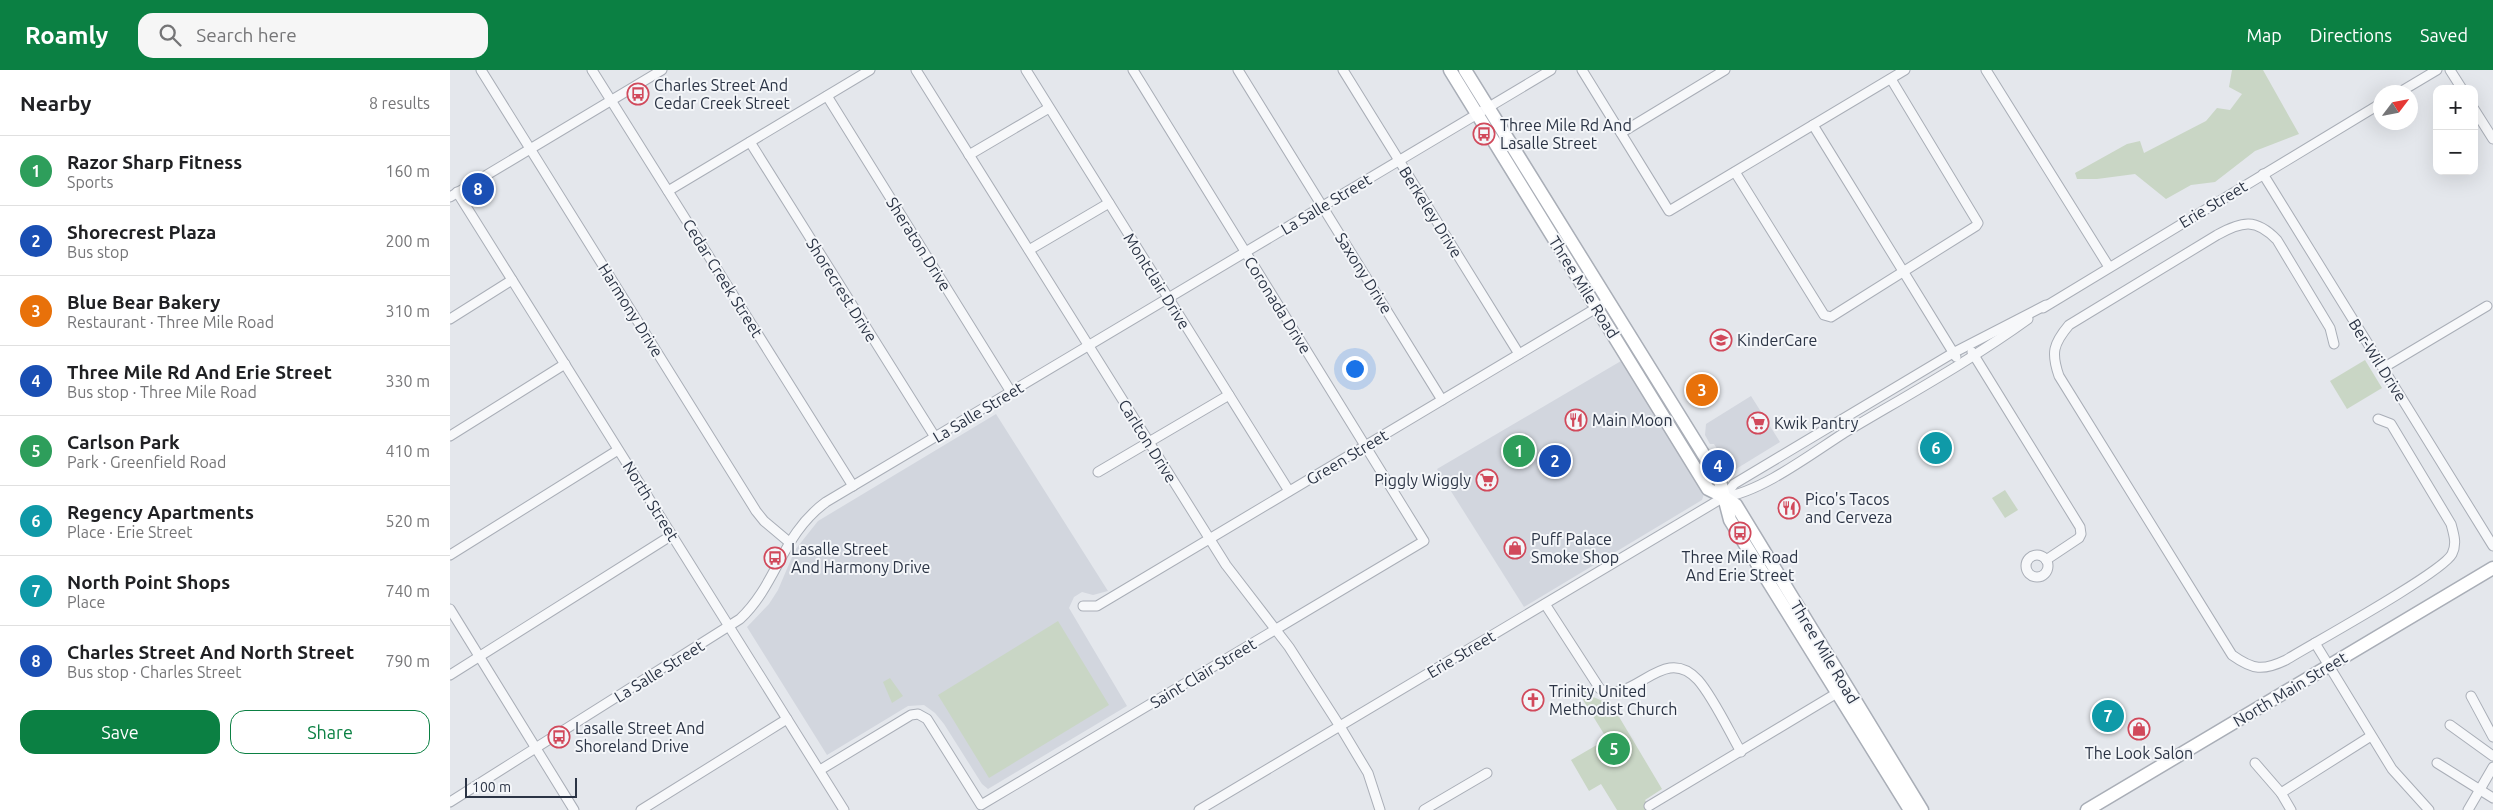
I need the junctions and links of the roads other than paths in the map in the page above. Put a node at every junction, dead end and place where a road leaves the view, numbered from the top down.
1 (481, 70) edge
2 (592, 70) edge
3 (662, 70) edge
4 (870, 70) edge
5 (916, 70) edge
6 (1026, 70) edge
7 (1133, 70) edge
8 (1238, 70) edge
9 (1343, 70) edge
10 (1450, 70) edge
11 (1465, 70) edge
12 (1551, 70) edge
13 (1582, 70) edge
14 (1725, 70) edge
15 (1905, 70) edge
16 (1986, 70) edge
17 (2437, 70) edge
18 (2450, 70) edge
19 (1891, 78) junction
20 (2412, 85) edge
21 (2459, 85) edge
22 (826, 96) junction
23 (611, 100) junction
24 (1049, 108) junction
25 (2373, 108) edge
26 (1482, 110) junction
27 (2478, 115) edge
28 (1813, 125) junction
29 (1621, 133) junction
30 (2493, 139) edge
31 (750, 142) junction
32 (530, 149) junction
33 (969, 155) junction
34 (1399, 160) junction
35 (1735, 172) junction
36 (2263, 174) junction
37 (668, 191) junction
38 (453, 192) edge
39 (1109, 203) junction
40 (1322, 206) junction
41 (1029, 250) junction
42 (1245, 252) junction
43 (2109, 267) junction
44 (1904, 272) junction
45 (512, 280) junction
46 (1168, 298) junction
47 (1603, 304) junction
48 (2046, 305) junction
49 (2487, 306) dead end
50 (450, 319) edge
51 (2334, 344) dead end
52 (1967, 345) junction
53 (1088, 346) junction
54 (1953, 353) junction
55 (1519, 354) junction
56 (1974, 356) junction
57 (565, 364) junction
58 (1960, 364) junction
59 (2383, 368) junction
60 (1012, 392) junction
61 (1229, 395) junction
62 (1442, 400) junction
63 (1846, 416) junction
64 (2378, 419) dead end
65 (1853, 428) junction
66 (450, 436) edge
67 (935, 438) junction
68 (1149, 442) junction
69 (1365, 446) junction
70 (1792, 449) junction
71 (618, 450) junction
72 (1800, 461) junction
73 (1098, 472) dead end
74 (853, 486) junction
75 (1289, 491) junction
76 (1724, 497) junction
77 (672, 535) junction
78 (1209, 539) junction
79 (1424, 541) joint
80 (789, 542) junction
81 (2493, 546) edge
82 (450, 555) edge
83 (2046, 560) dead end
84 (2493, 568) edge
85 (1545, 604) junction
86 (1083, 606) dead end
87 (450, 609) edge
88 (730, 627) junction
89 (1275, 630) junction
90 (2315, 643) junction
91 (479, 656) junction
92 (2328, 666) junction
93 (450, 675) edge
94 (1842, 690) junction
95 (2471, 696) dead end
96 (787, 719) junction
97 (2450, 725) dead end
98 (1339, 726) junction
99 (2370, 736) junction
100 (2493, 737) edge
101 (536, 748) junction
102 (1741, 752) junction
103 (2493, 756) edge
104 (2255, 763) dead end
105 (2437, 763) dead end
106 (2493, 768) edge
107 (820, 770) junction
108 (1487, 773) dead end
109 (2479, 791) junction
110 (2281, 793) junction
111 (2493, 798) edge
112 (450, 802) edge
113 (1649, 806) dead end
114 (842, 807) edge
115 (574, 810) edge
116 (641, 810) edge
117 (832, 810) edge
118 (1199, 810) edge
119 (1380, 810) edge
120 (1424, 810) edge
121 (1910, 810) edge
122 (1922, 810) edge
123 (2088, 810) edge
124 (2291, 810) edge
125 (2429, 810) edge
126 (2468, 810) edge

1 - 32 street, Harmony Drive
2 - 23 street, Cedar Creek Street
3 - 23 street
4 - 22 street
5 - 33 street, Carlton Drive
6 - 24 street, Montclair Drive
7 - 42 street, Coronada Drive
8 - 40 street, Saxony Drive
9 - 34 street, Berkeley Drive
10 - 26 street, Three Mile Road
11 - 26 street, Three Mile Road
12 - 26 street, La Salle Street
13 - 29 street
14 - 29 street
15 - 19 street
16 - 43 street
17 - 20 street
18 - 21 street
19 - 28 street
19 - 44 street
22 - 31 street
22 - 60 street, Sheraton Drive
23 - 32 street
23 - 37 street, Cedar Creek Street
24 - 33 street
24 - 39 street, Montclair Drive
25 - 36 street, Erie Street
26 - 34 street, La Salle Street
26 - 47 street, Three Mile Road
27 - 30 street
28 - 35 street
28 - 44 street
29 - 35 street
31 - 37 street
31 - 67 street, Shorecrest Drive
32 - 38 street
32 - 80 street, Harmony Drive
33 - 41 street, Carlton Drive
34 - 40 street, La Salle Street
34 - 55 street, Berkeley Drive
35 - 44 street
36 - 43 street, Erie Street
36 - 59 street, Ber-Wil Drive
37 - 74 street, Cedar Creek Street
38 - 45 street, North Street
39 - 41 street
39 - 46 street, Montclair Drive
40 - 42 street, La Salle Street
40 - 62 street, Saxony Drive
41 - 53 street, Carlton Drive
42 - 46 street, La Salle Street
42 - 69 street, Coronada Drive
43 - 48 street, Erie Street
44 - 54 street
45 - 50 street
45 - 57 street, North Street
46 - 53 street, La Salle Street
46 - 61 street, Montclair Drive
47 - 55 street, Green Street
47 - 76 street, Three Mile Road
48 - 52 street, Erie Street
48 - 56 street, Erie Street
49 - 59 street
51 - 90 street
52 - 54 street, Erie Street
52 - 56 street
53 - 60 street, La Salle Street
53 - 68 street, Carlton Drive
54 - 58 street
54 - 63 street, Erie Street
55 - 62 street, Green Street
56 - 58 street, Erie Street
56 - 83 street
57 - 66 street
57 - 71 street, North Street
58 - 65 street, Erie Street
59 - 81 street, Ber-Wil Drive
60 - 67 street, La Salle Street
61 - 68 street
61 - 75 street, Montclair Drive
62 - 69 street, Green Street
63 - 65 street
63 - 70 street, Erie Street
64 - 90 street
65 - 72 street, Erie Street
67 - 74 street, La Salle Street
68 - 73 street
68 - 78 street, Carlton Drive
69 - 75 street, Green Street
69 - 79 street, Coronada Drive
70 - 72 street
70 - 76 street, Erie Street
71 - 77 street, North Street
71 - 82 street
72 - 76 street, Erie Street
74 - 80 street, La Salle Street
75 - 78 street, Green Street
76 - 85 street, Erie Street
76 - 94 street, Three Mile Road
77 - 88 street, North Street
77 - 91 street
78 - 86 street, Green Street
78 - 89 street, Carlton Drive
79 - 89 street, Saint Clair Street
80 - 88 street, La Salle Street
84 - 92 street, North Main Street
85 - 98 street, Erie Street
85 - 102 street
87 - 91 street
88 - 96 street, North Street
88 - 101 street, La Salle Street
89 - 98 street, Carlton Drive
89 - 107 street, Saint Clair Street
90 - 92 street
91 - 93 street
91 - 101 street
92 - 99 street
92 - 123 street, North Main Street
94 - 102 street
94 - 121 street, Three Mile Road
94 - 122 street, Three Mile Road
95 - 100 street
96 - 107 street, North Street
96 - 116 street
97 - 103 street
98 - 118 street, Erie Street
98 - 119 street, Carlton Drive
99 - 110 street
99 - 125 street
101 - 112 street, La Salle Street
101 - 115 street
102 - 113 street
104 - 110 street
105 - 109 street
106 - 109 street
107 - 114 street, North Street
108 - 120 street
109 - 111 street
109 - 126 street
110 - 124 street
114 - 117 street

